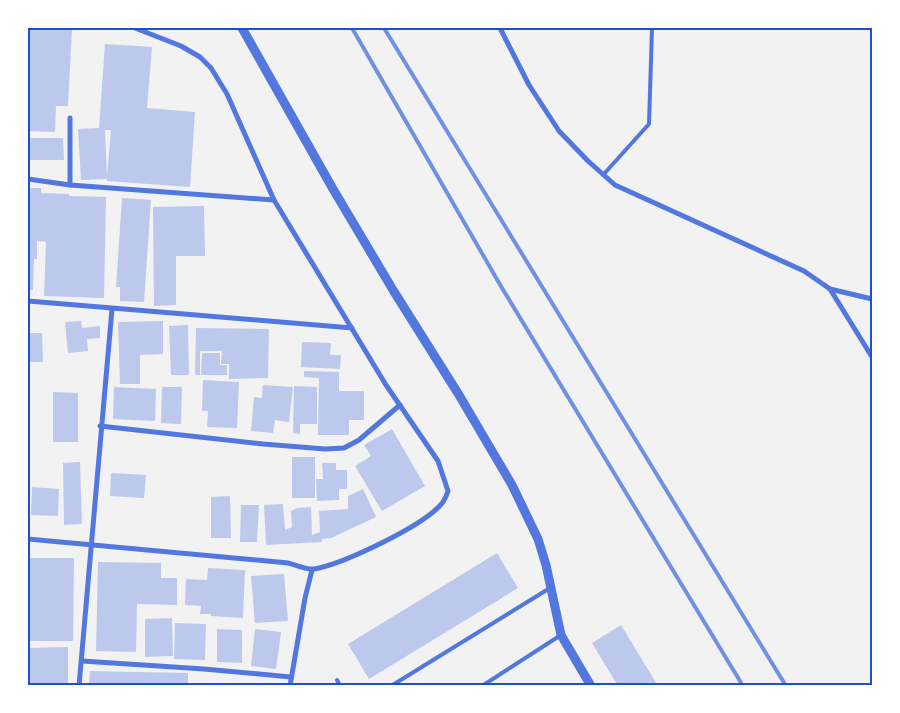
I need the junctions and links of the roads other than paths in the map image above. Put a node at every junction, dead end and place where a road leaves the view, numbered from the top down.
1 (135, 28) edge
2 (242, 28) edge
3 (500, 28) edge
4 (652, 28) edge
5 (70, 118) dead end
6 (603, 174) junction
7 (28, 179) edge
8 (70, 185) junction
9 (274, 200) junction
10 (830, 289) junction
11 (872, 299) edge
12 (28, 301) edge
13 (112, 309) junction
14 (352, 328) junction
15 (872, 357) edge
16 (400, 405) junction
17 (100, 426) junction
18 (28, 539) edge
19 (92, 546) junction
20 (312, 570) junction
21 (552, 586) junction
22 (561, 635) junction
23 (82, 661) junction
24 (291, 677) junction
25 (337, 680) dead end
26 (79, 686) edge
27 (290, 686) edge
28 (340, 686) edge
29 (390, 686) edge
30 (482, 686) edge
31 (591, 686) edge

1 - 9 street
2 - 21 street
3 - 6 street
4 - 6 lane
5 - 8 street
6 - 10 street
7 - 8 street
8 - 9 street
9 - 14 street
10 - 11 street
10 - 15 street
12 - 13 street
13 - 14 street
13 - 17 street
14 - 16 street
16 - 17 street
16 - 20 street
17 - 19 street
18 - 19 street
19 - 20 street
19 - 23 street
20 - 24 street
21 - 22 street
21 - 29 lane
22 - 30 lane
22 - 31 street
23 - 24 street
23 - 26 street
24 - 27 street
25 - 28 lane

